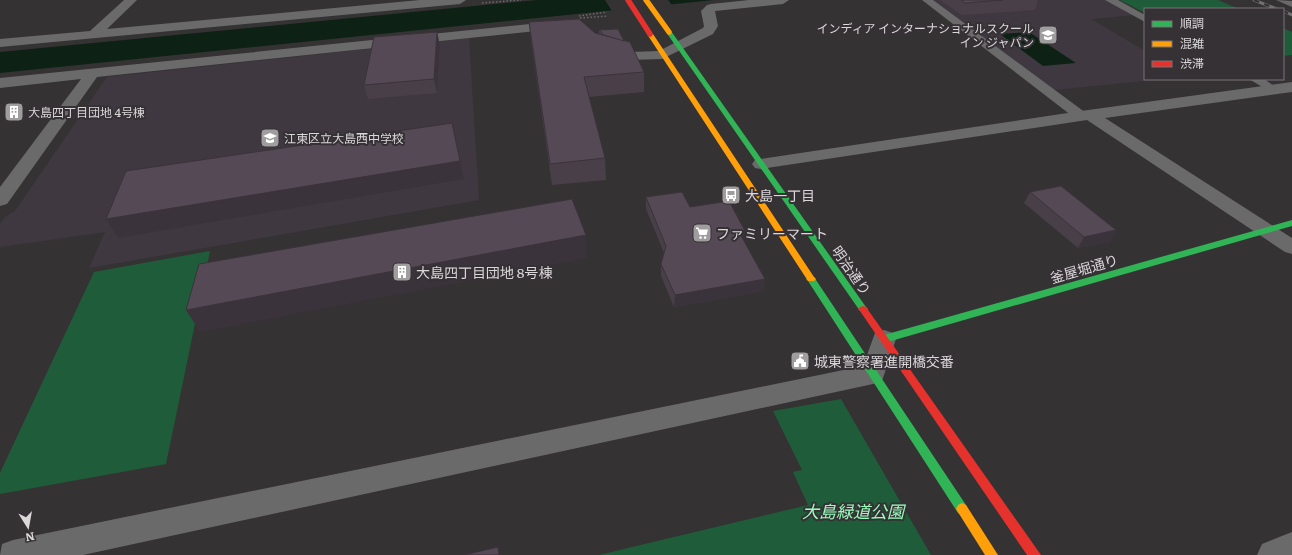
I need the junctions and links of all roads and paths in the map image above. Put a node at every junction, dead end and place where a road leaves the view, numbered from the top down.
1 (131, 0) edge
2 (460, 0) edge
3 (628, 0) edge
4 (646, 0) edge
5 (783, 0) edge
6 (927, 0) edge
7 (1110, 0) edge
8 (1281, 0) edge
9 (1292, 4) edge
10 (607, 15) dead end
11 (1144, 18) edge
12 (573, 22) joint
13 (94, 34) junction
14 (595, 42) edge
15 (0, 43) edge
16 (678, 46) junction
17 (662, 55) junction
18 (92, 74) junction
19 (1257, 80) edge
20 (0, 83) edge
21 (1292, 87) edge
22 (1274, 90) junction
23 (1085, 116) junction
24 (761, 164) junction
25 (0, 200) edge
26 (1292, 223) edge
27 (1266, 231) junction
28 (1292, 247) edge
29 (884, 339) junction
30 (873, 374) junction
31 (1292, 547) edge
32 (13, 555) edge
33 (992, 555) edge
34 (1036, 555) edge
35 (1273, 555) edge

1 - 13 street
2 - 13 street
3 - 17 main road, bridge
4 - 16 main road, 明治通り, bridge
5 - 16 street
6 - 23 lane
7 - 11 lane
8 - 9 lane
10 - 12 path
12 - 18 street
13 - 15 street
14 - 17 street
16 - 17 street
16 - 24 main road, 明治通り
17 - 30 main road
18 - 20 street
18 - 25 street
19 - 22 lane
21 - 22 street
22 - 23 street
23 - 24 street
23 - 27 street
24 - 29 main road, 明治通り
26 - 27 main road, 釜屋堀通り
27 - 28 street
27 - 29 main road, 釜屋堀通り
29 - 30 street
29 - 34 main road, 明治通り
30 - 32 street
30 - 33 main road
31 - 35 street

